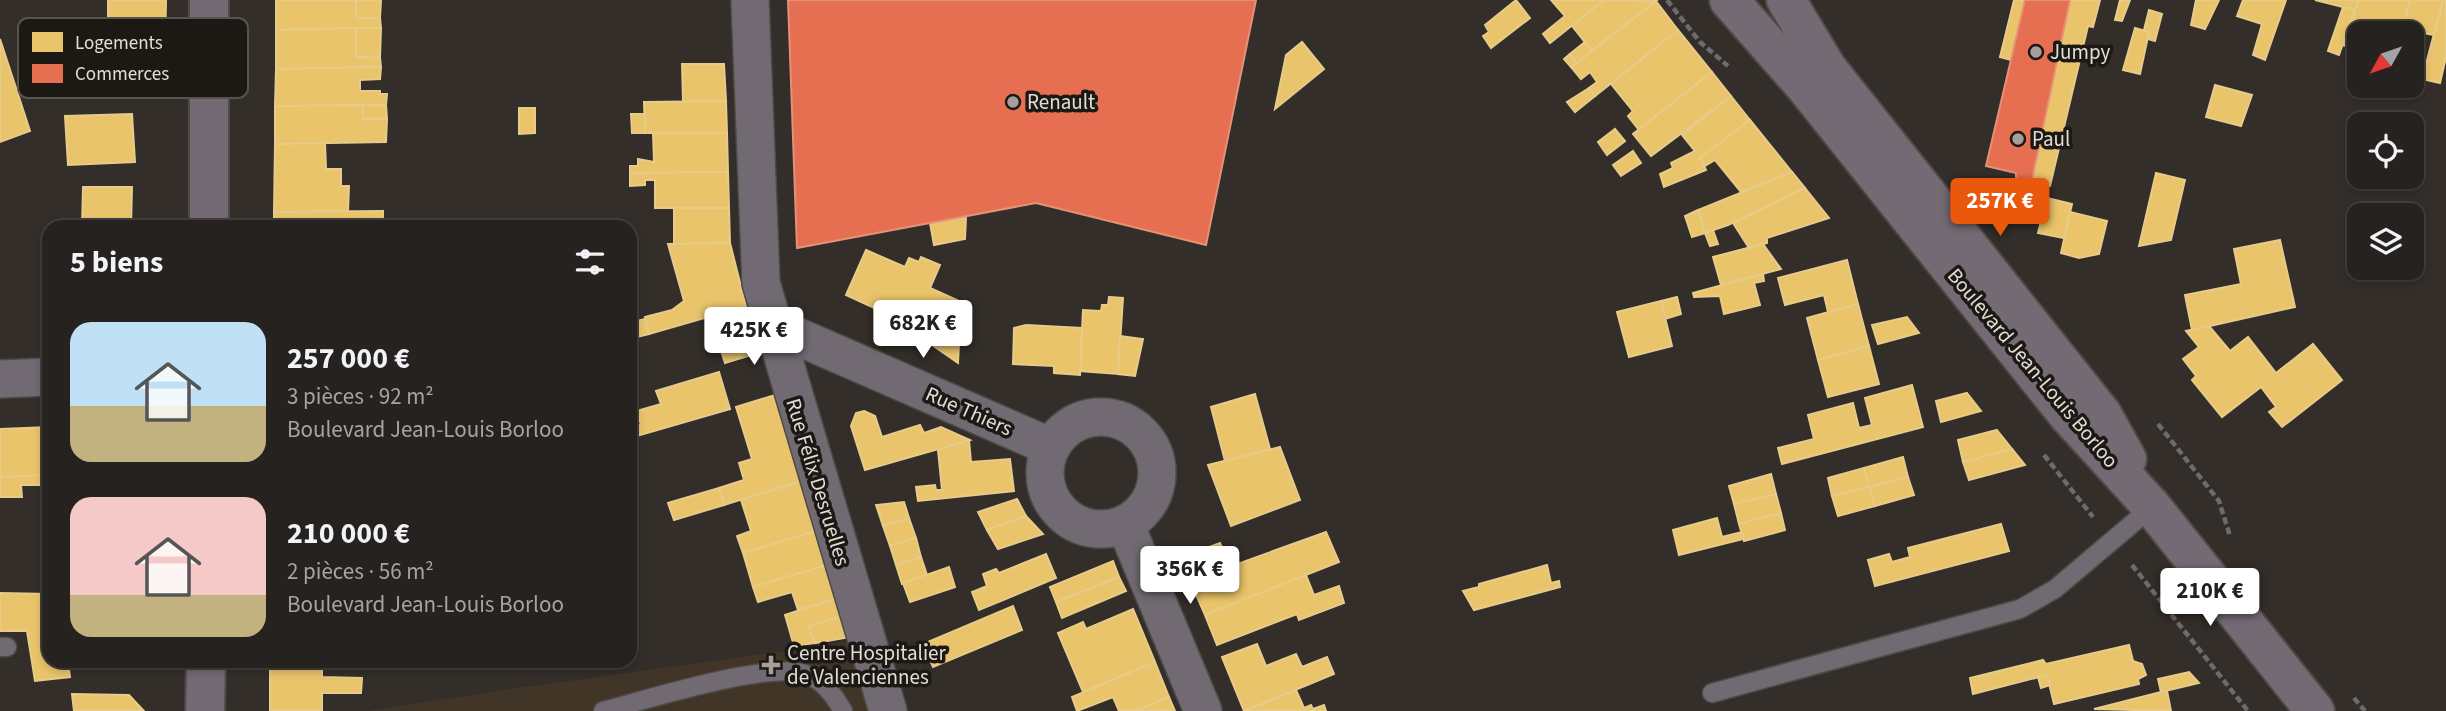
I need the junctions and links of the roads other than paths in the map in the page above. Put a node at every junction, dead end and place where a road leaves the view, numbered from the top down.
1 (750, 0) edge
2 (1729, 0) edge
3 (1786, 0) edge
4 (210, 98) edge
5 (209, 220) edge
6 (771, 325) junction
7 (42, 377) edge
8 (0, 379) edge
9 (1051, 447) junction
10 (2152, 508) junction
11 (1125, 524) junction
12 (206, 668) edge
13 (1712, 693) dead end
14 (205, 711) edge
15 (603, 711) edge
16 (843, 711) edge
17 (888, 711) edge
18 (1203, 711) edge
19 (2315, 711) edge

1 - 6 street, Rue Félix Desruelles
2 - 10 main road, Boulevard Jean-Louis Borloo
3 - 10 main road, Boulevard Jean-Louis Borloo
4 - 5 main road
6 - 9 street, Rue Thiers
6 - 17 street, Rue Félix Desruelles
7 - 8 street
9 - 11 street
9 - 11 street
10 - 13 lane
10 - 19 main road, Boulevard Jean-Louis Borloo
11 - 18 street
12 - 14 main road
15 - 16 lane

